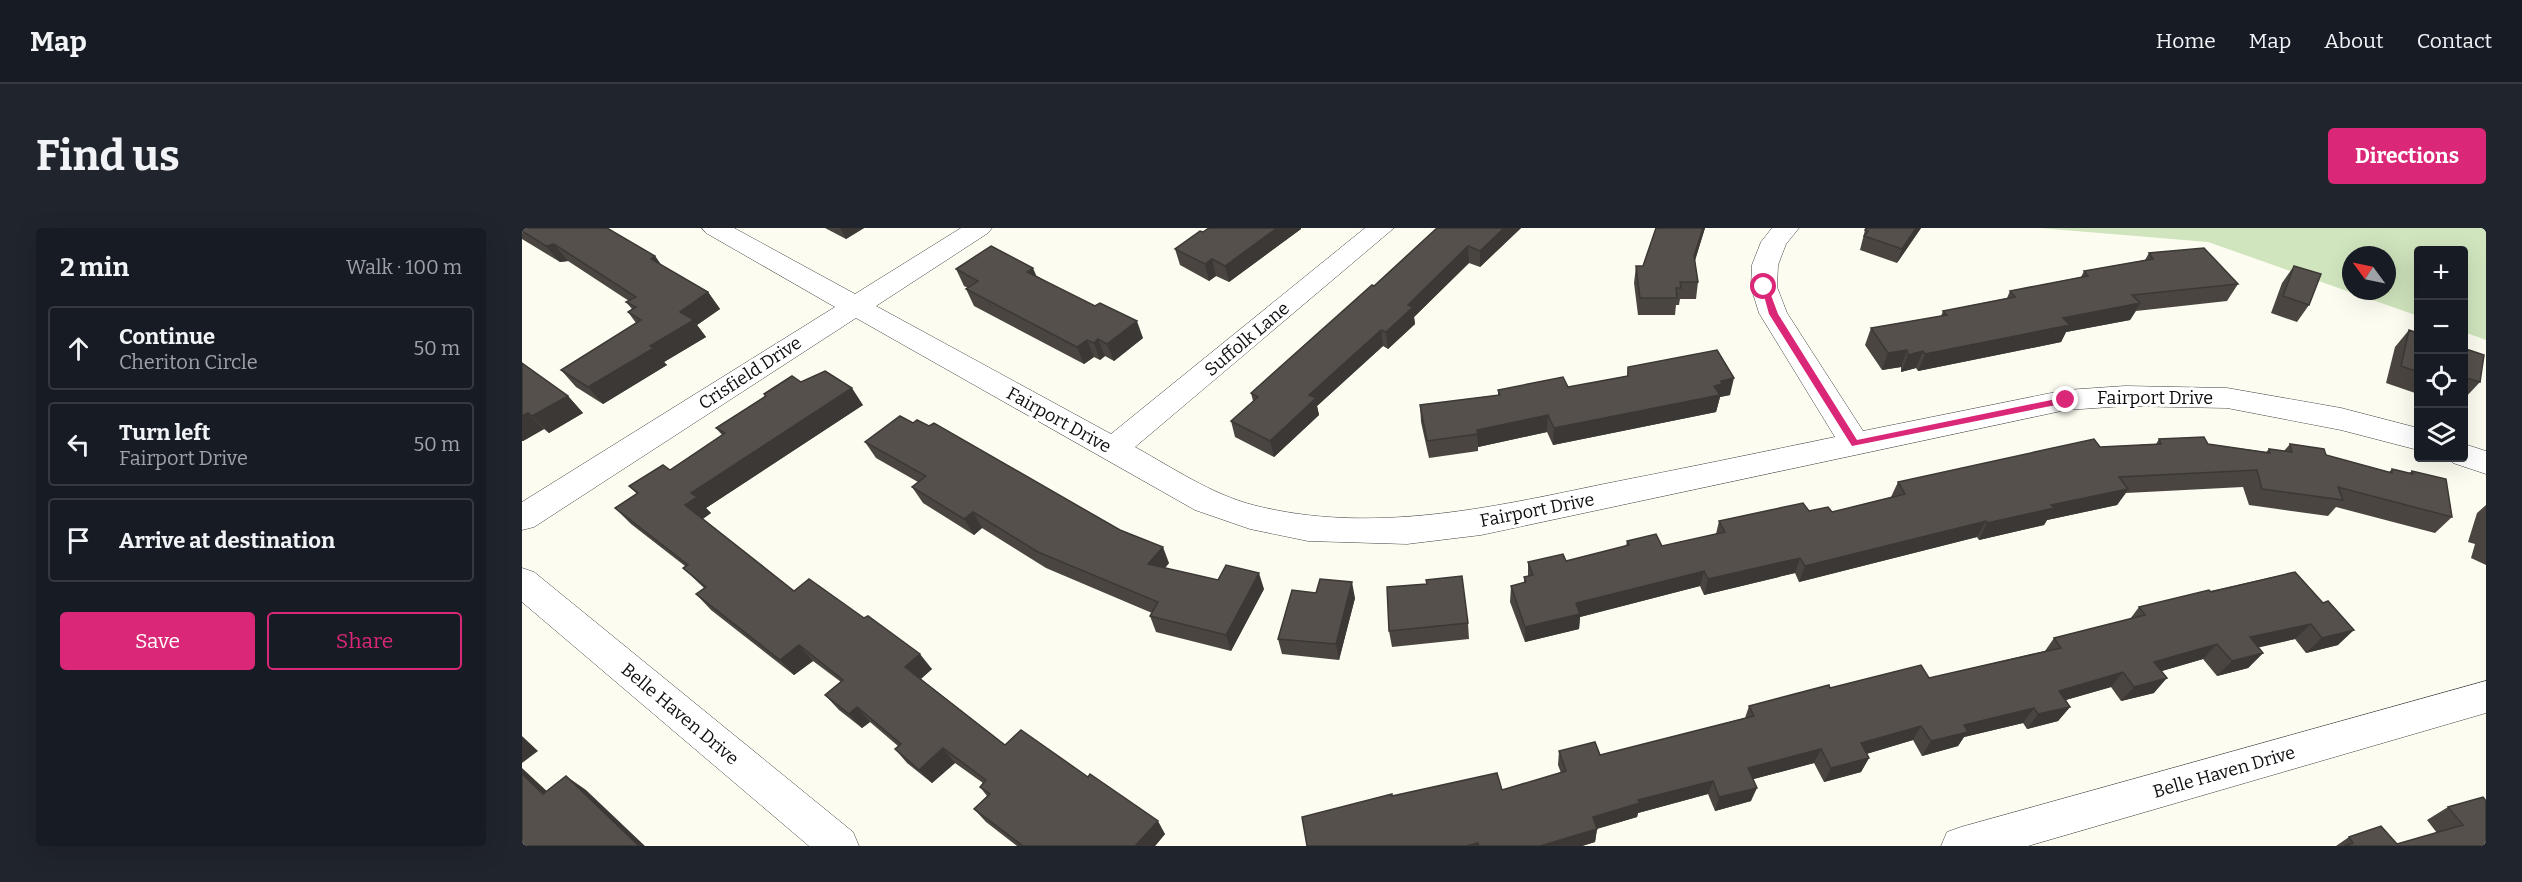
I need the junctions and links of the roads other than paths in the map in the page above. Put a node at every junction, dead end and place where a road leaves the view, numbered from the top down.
1 (715, 228) edge
2 (979, 228) edge
3 (1381, 228) edge
4 (1786, 228) edge
5 (855, 306) junction
6 (2414, 438) edge
7 (1855, 444) junction
8 (1113, 449) junction
9 (2468, 457) edge
10 (2486, 464) edge
11 (522, 518) edge
12 (522, 582) edge
13 (2486, 697) edge
14 (839, 846) edge
15 (1961, 846) edge

1 - 5 street, Fairport Drive
2 - 5 street, Crisfield Drive
3 - 8 street, Suffolk Lane
4 - 7 street
5 - 8 street, Fairport Drive
5 - 11 street, Crisfield Drive
6 - 7 street, Fairport Drive
7 - 8 street, Fairport Drive
9 - 10 street
12 - 14 street, Belle Haven Drive
13 - 15 street, Belle Haven Drive

